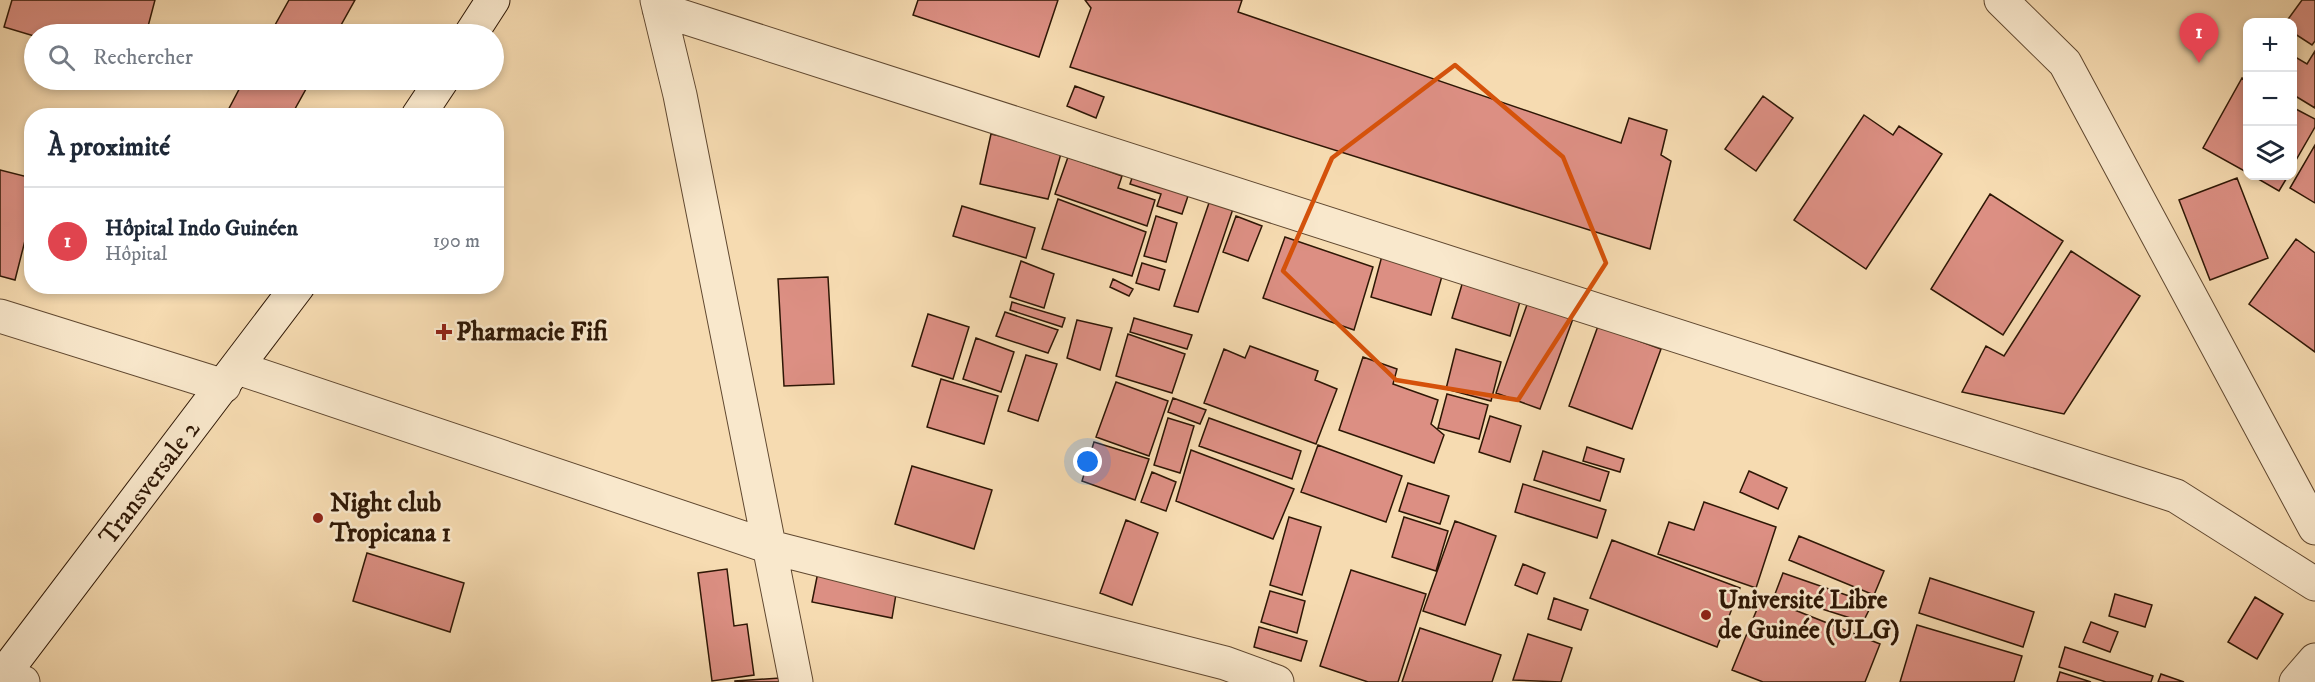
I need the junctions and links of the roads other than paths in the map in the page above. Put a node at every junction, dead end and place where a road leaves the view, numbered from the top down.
1 (493, 0) edge
2 (2001, 0) edge
3 (658, 5) edge
4 (477, 24) edge
5 (435, 90) edge
6 (423, 108) edge
7 (292, 294) edge
8 (0, 316) edge
9 (231, 377) junction
10 (2315, 526) edge
11 (770, 548) junction
12 (2315, 584) edge
13 (2315, 660) edge
14 (8, 679) edge
15 (796, 682) edge
16 (1277, 682) edge
17 (2296, 682) edge

1 - 4 street
2 - 10 street
3 - 11 street
3 - 12 street
5 - 6 street
7 - 9 street, Transversale 2
8 - 9 street
9 - 11 street
9 - 14 street, Transversale 2
11 - 15 street
11 - 16 street
13 - 17 street

